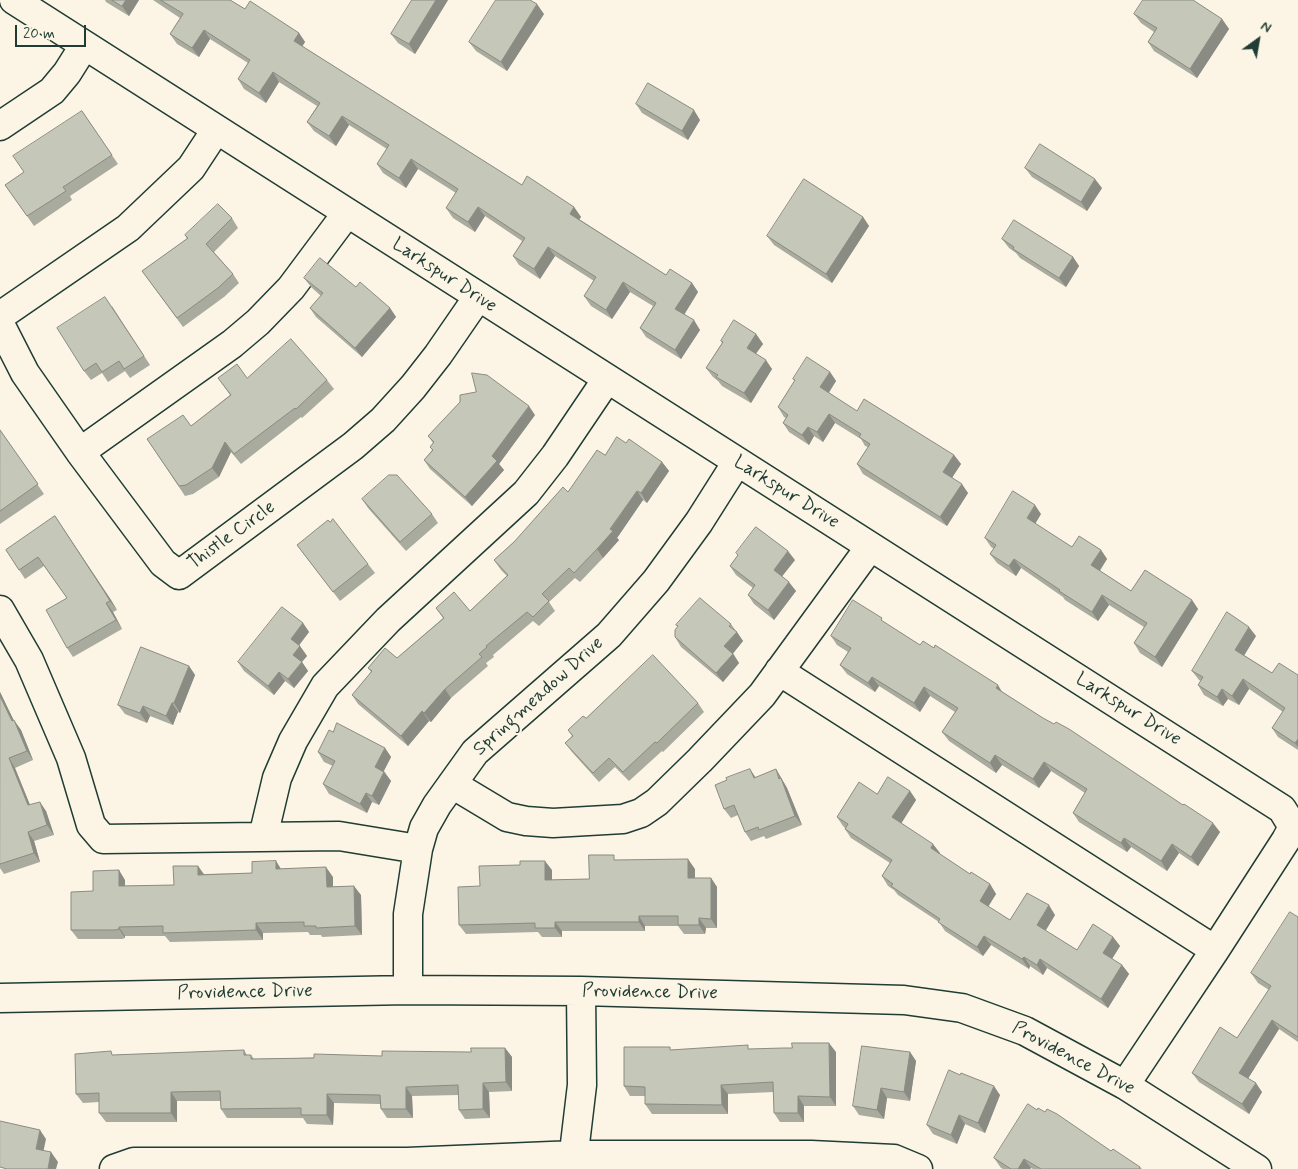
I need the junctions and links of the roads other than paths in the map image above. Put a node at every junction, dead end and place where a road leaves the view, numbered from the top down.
1 (14, 0) edge
2 (84, 46) junction
3 (0, 126) edge
4 (216, 130) junction
5 (347, 214) junction
6 (478, 297) junction
7 (0, 316) edge
8 (0, 324) edge
9 (608, 380) junction
10 (80, 452) junction
11 (737, 462) junction
12 (870, 547) junction
13 (0, 610) edge
14 (779, 670) junction
15 (452, 784) junction
16 (263, 837) junction
17 (418, 849) junction
18 (1215, 950) junction
19 (408, 990) junction
20 (581, 991) junction
21 (0, 998) edge
22 (1125, 1085) junction
23 (574, 1162) edge
24 (114, 1169) edge
25 (918, 1169) edge
26 (1257, 1169) edge

1 - 2 street, Larkspur Drive
2 - 3 street
2 - 4 street, Larkspur Drive
4 - 5 street, Larkspur Drive
4 - 7 street
5 - 6 street, Larkspur Drive
5 - 10 street
6 - 9 street, Larkspur Drive
6 - 10 street, Thistle Circle
8 - 10 street, Thistle Circle
9 - 11 street, Larkspur Drive
9 - 16 street
11 - 12 street, Larkspur Drive
11 - 15 street, Springmeadow Drive
12 - 14 street
12 - 18 street, Larkspur Drive
13 - 16 street
14 - 15 street
14 - 18 street
15 - 17 street, Springmeadow Drive
16 - 17 street
17 - 19 street, Springmeadow Drive
18 - 22 street, Larkspur Drive
19 - 20 street, Providence Drive
19 - 21 street, Providence Drive
20 - 22 street, Providence Drive
20 - 23 street
22 - 26 street, Providence Drive
23 - 24 street
23 - 25 street

